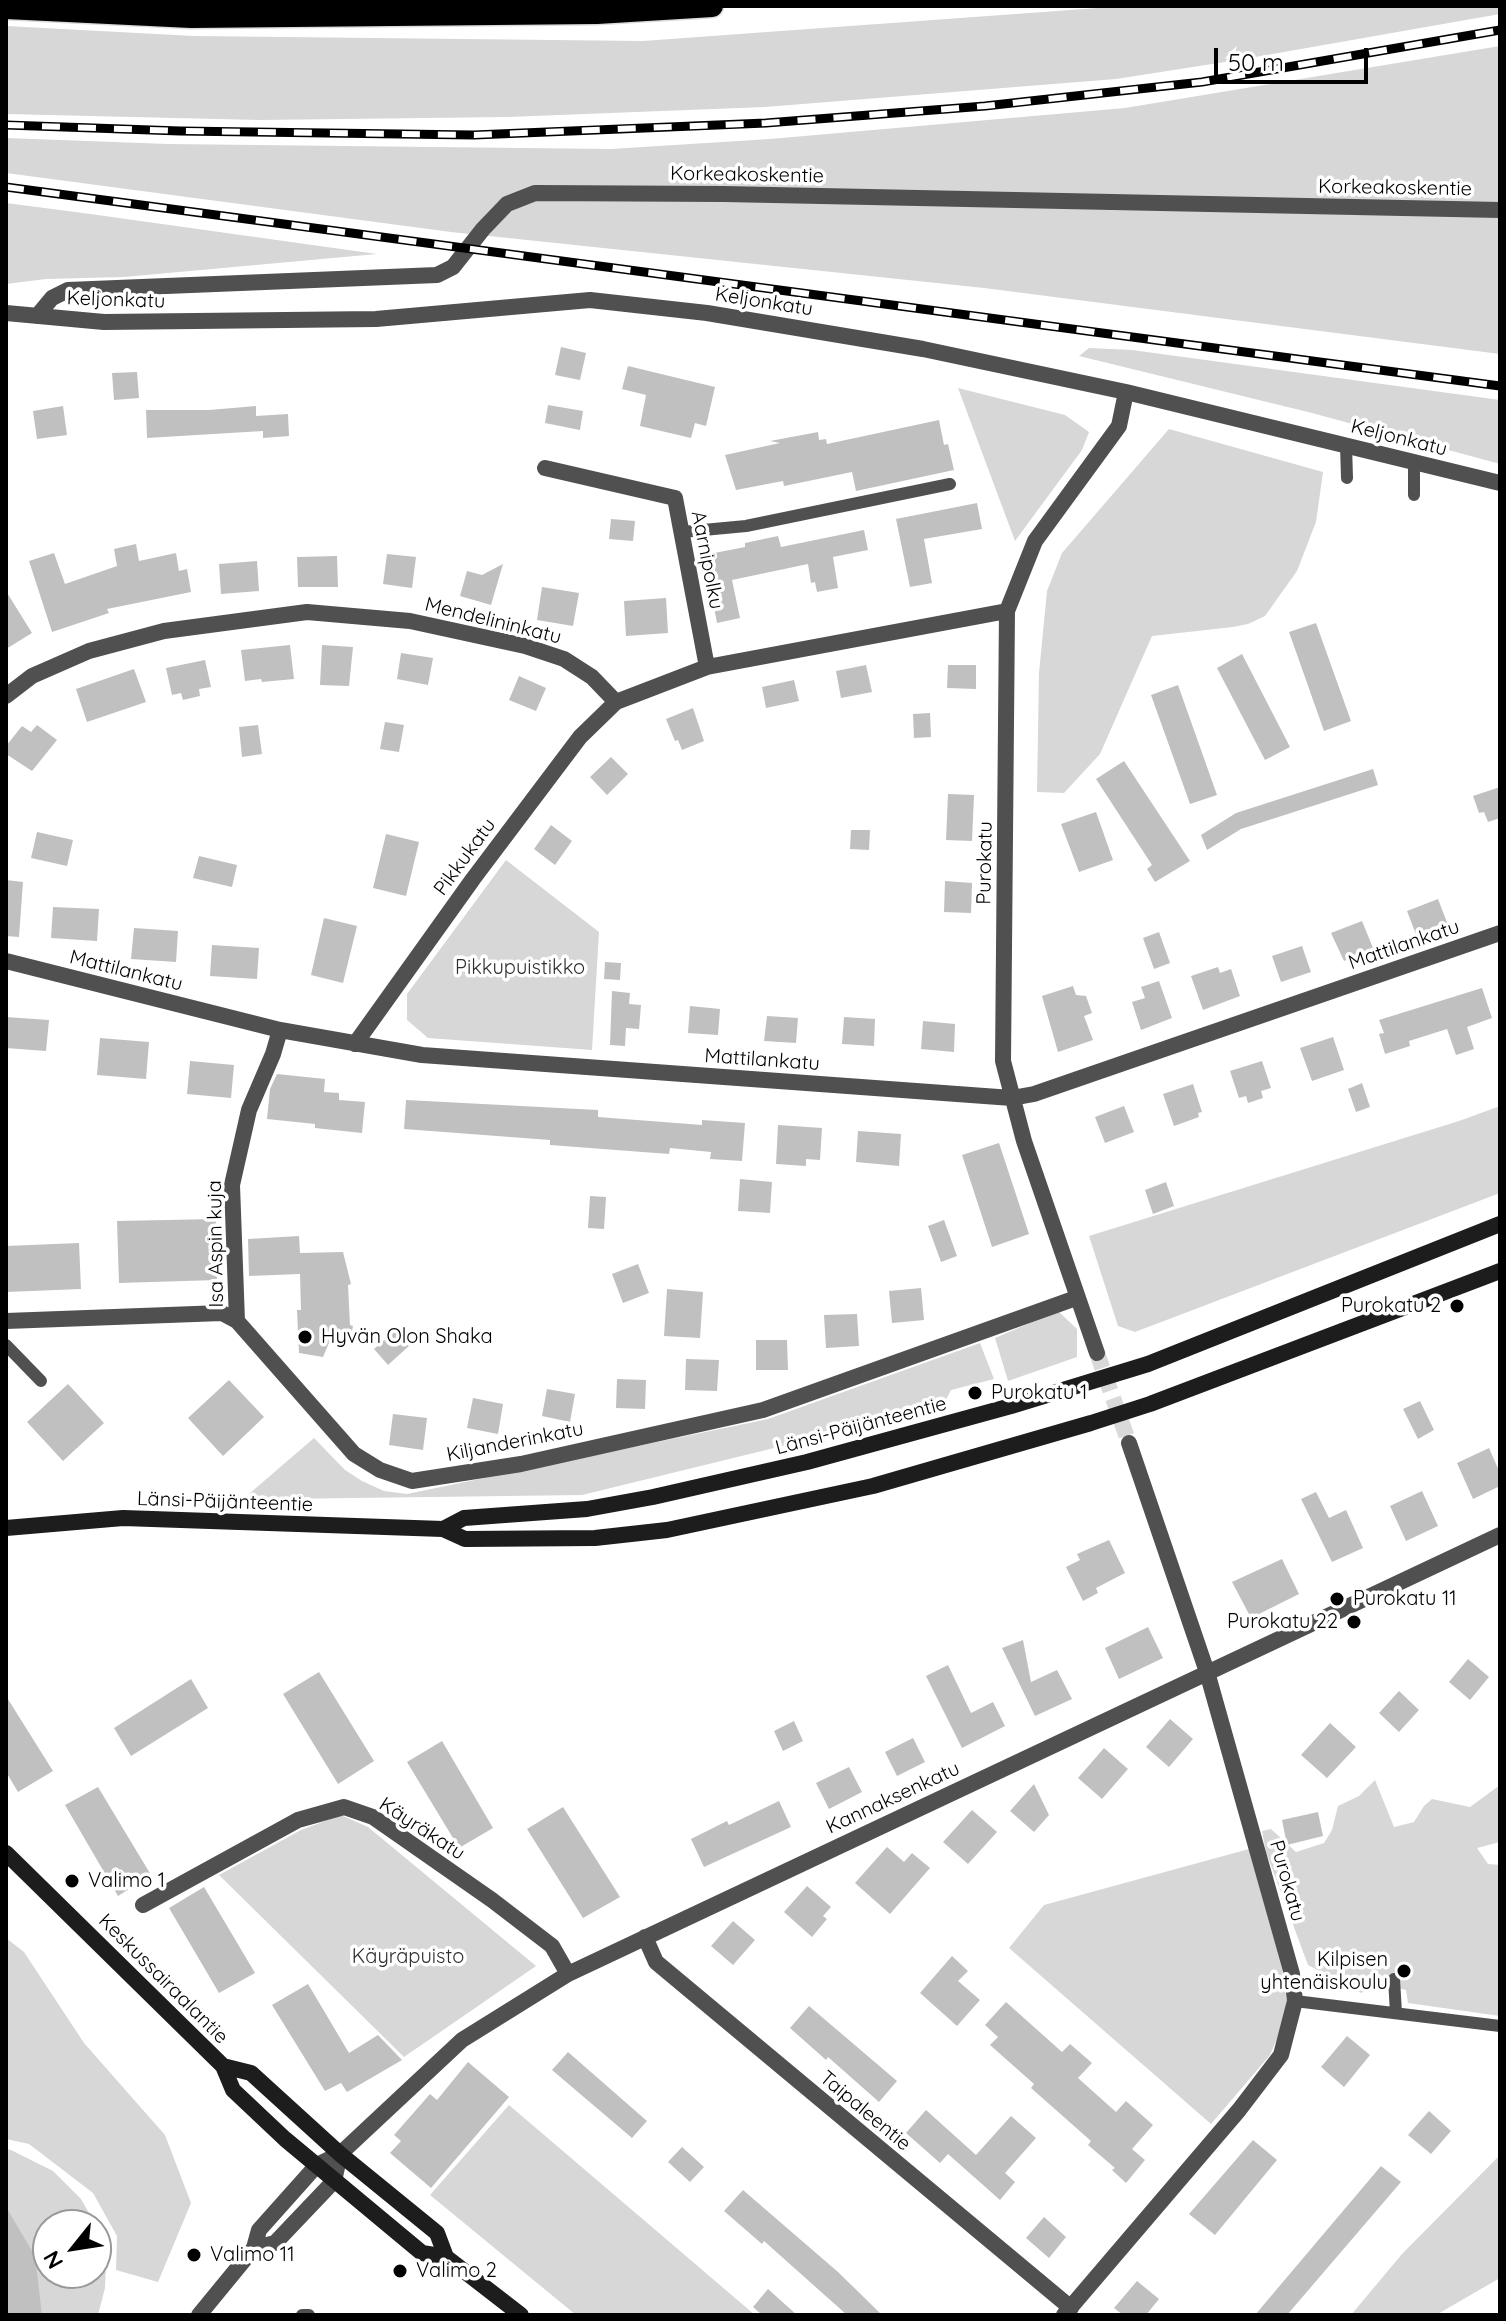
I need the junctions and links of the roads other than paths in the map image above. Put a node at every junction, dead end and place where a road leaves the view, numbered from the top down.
1 (712, 6) edge
2 (6, 8) edge
3 (1500, 210) edge
4 (6, 313) edge
5 (37, 316) junction
6 (1126, 392) junction
7 (1346, 445) junction
8 (1414, 462) junction
9 (545, 468) dead end
10 (1347, 478) dead end
11 (1500, 483) edge
12 (950, 484) dead end
13 (1414, 495) dead end
14 (682, 532) junction
15 (1007, 611) junction
16 (707, 667) junction
17 (6, 696) edge
18 (616, 702) junction
19 (1500, 933) edge
20 (6, 961) edge
21 (280, 1030) junction
22 (355, 1044) junction
23 (1012, 1098) junction
24 (1500, 1224) edge
25 (1500, 1271) edge
26 (1076, 1298) junction
27 (6, 1321) edge
28 (237, 1321) junction
29 (6, 1345) edge
30 (1097, 1353) tunnel mouth
31 (41, 1381) dead end
32 (1129, 1443) tunnel mouth
33 (496, 1516) junction
34 (6, 1528) edge
35 (443, 1529) junction
36 (1500, 1535) edge
37 (496, 1539) junction
38 (1207, 1672) junction
39 (6, 1853) edge
40 (143, 1905) dead end
41 (645, 1937) junction
42 (568, 1974) junction
43 (1394, 1979) dead end
44 (1295, 2001) junction
45 (1396, 2013) junction
46 (1500, 2026) edge
47 (223, 2066) junction
48 (340, 2154) junction
49 (317, 2165) junction
50 (334, 2181) junction
51 (254, 2248) junction
52 (446, 2257) junction
53 (1068, 2311) edge
54 (199, 2315) edge
55 (302, 2315) edge
56 (309, 2315) edge
57 (521, 2315) edge

1 - 2 highway
3 - 5 street, Korkeakoskentie
4 - 5 street, Keljonkatu
5 - 6 street, Keljonkatu
6 - 7 street, Keljonkatu
6 - 15 street, Purokatu
7 - 8 street, Keljonkatu
7 - 10 lane
8 - 11 street, Keljonkatu
8 - 13 lane
9 - 14 street, Aarnipolku
12 - 14 lane
14 - 16 street, Aarnipolku
15 - 16 street
15 - 23 street, Purokatu
16 - 18 street
17 - 18 street, Mendelininkatu
18 - 22 street, Pikkukatu
19 - 23 street, Mattilankatu
20 - 21 street, Mattilankatu
21 - 22 street, Mattilankatu
21 - 28 street, Isa Aspin kuja
22 - 23 street, Mattilankatu
23 - 26 street, Purokatu
24 - 33 main road, Länsi-Päijänteentie
25 - 37 main road, Länsi-Päijänteentie
26 - 28 street, Kiljanderinkatu
26 - 30 street, Purokatu
27 - 28 street
29 - 31 lane
32 - 38 street, Purokatu
33 - 35 main road, Länsi-Päijänteentie
33 - 37 lane
34 - 35 main road, Länsi-Päijänteentie
35 - 37 main road, Länsi-Päijänteentie
36 - 38 street, Kannaksenkatu
38 - 41 street, Kannaksenkatu
38 - 44 street, Purokatu
39 - 47 main road, Keskussairaalantie
40 - 42 street, Käyräkatu
41 - 42 street, Kannaksenkatu
41 - 53 street, Taipaleentie
42 - 48 street, Kannaksenkatu
43 - 45 lane
44 - 45 lane
44 - 53 street, Purokatu
45 - 46 lane
47 - 48 main road, Keskussairaalantie
47 - 49 main road, Keskussairaalantie
48 - 49 street, Kannaksenkatu
48 - 50 street
48 - 52 main road, Keskussairaalantie
49 - 50 main road, Keskussairaalantie
49 - 51 street
50 - 51 street
50 - 52 main road, Keskussairaalantie
51 - 54 street
52 - 57 main road, Keskussairaalantie
55 - 56 lane

